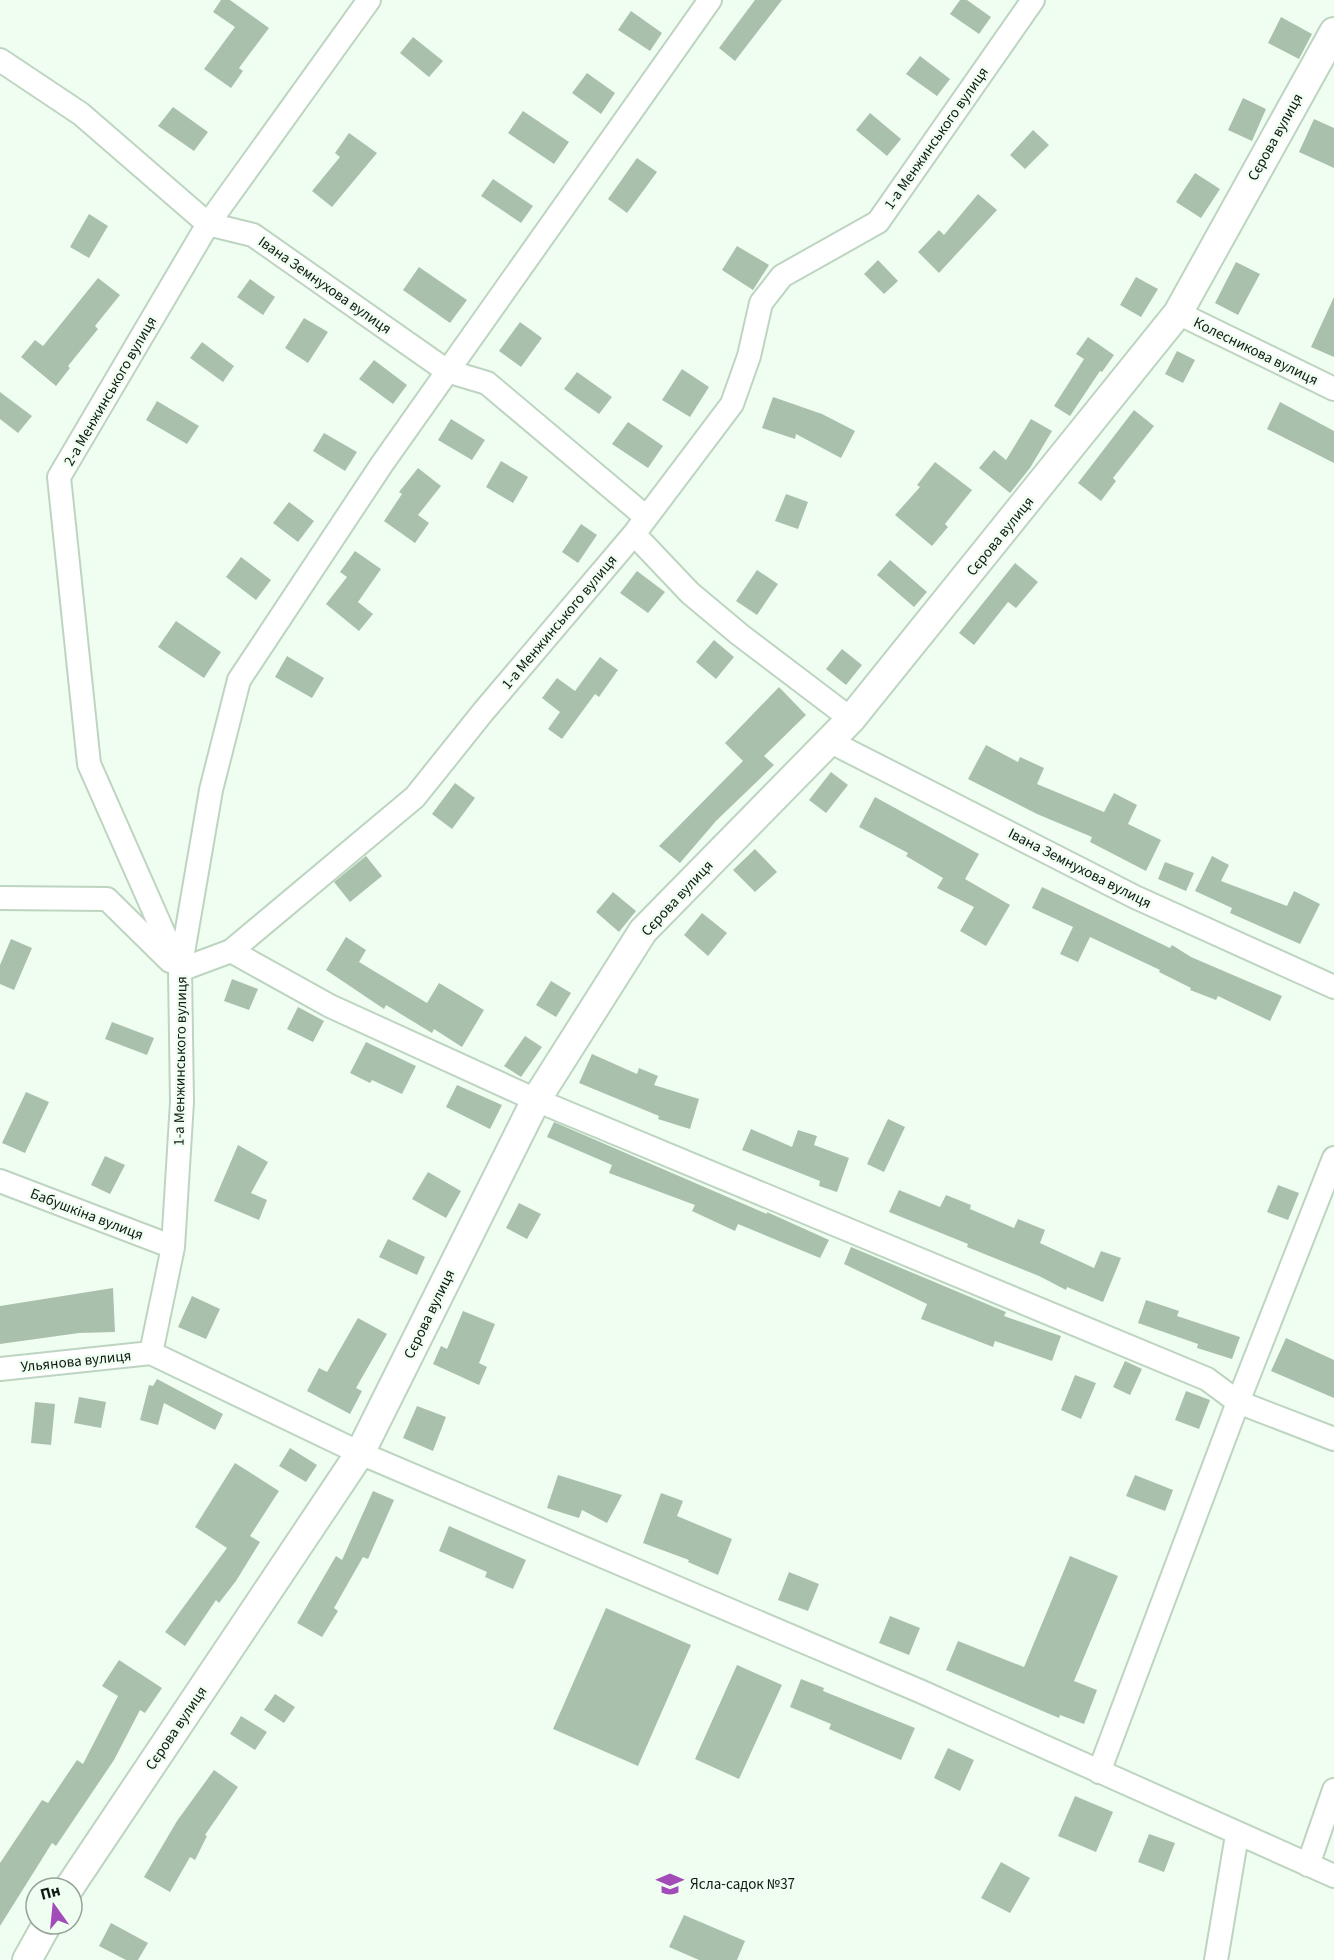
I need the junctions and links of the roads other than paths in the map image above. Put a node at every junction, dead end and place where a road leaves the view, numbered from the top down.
1 (369, 0) edge
2 (710, 0) edge
3 (1033, 0) edge
4 (1334, 32) edge
5 (0, 60) edge
6 (208, 224) junction
7 (1178, 313) junction
8 (447, 371) junction
9 (1334, 389) edge
10 (640, 525) junction
11 (851, 719) junction
12 (829, 741) junction
13 (0, 898) edge
14 (231, 951) junction
15 (180, 970) junction
16 (1334, 987) edge
17 (536, 1100) junction
18 (1334, 1158) edge
19 (0, 1181) edge
20 (173, 1247) junction
21 (151, 1353) junction
22 (0, 1369) edge
23 (1238, 1402) junction
24 (1334, 1439) edge
25 (360, 1453) junction
26 (1099, 1772) junction
27 (1334, 1790) edge
28 (1237, 1835) junction
29 (1308, 1865) junction
30 (77, 1876) edge
31 (1334, 1876) edge
32 (40, 1936) edge
33 (27, 1960) edge
34 (1216, 1960) edge

1 - 6 street, 2-а Менжинського вулиця
2 - 8 street
3 - 10 street, 1-а Менжинського вулиця
4 - 7 street, Сєрова вулиця
5 - 6 street, Івана Земнухова вулиця
6 - 8 street, Івана Земнухова вулиця
6 - 15 street, 2-а Менжинського вулиця
7 - 9 street, Колесникова вулиця
7 - 11 street, Сєрова вулиця
8 - 10 street, Івана Земнухова вулиця
8 - 15 street
10 - 11 street, Івана Земнухова вулиця
10 - 14 street, 1-а Менжинського вулиця
11 - 12 street, Сєрова вулиця
12 - 16 street, Івана Земнухова вулиця
12 - 17 street, Сєрова вулиця
13 - 15 street
14 - 15 street, 1-а Менжинського вулиця
14 - 17 street
15 - 20 street, 1-а Менжинського вулиця
17 - 23 street
17 - 25 street, Сєрова вулиця
18 - 23 street
19 - 20 street, Бабушкіна вулиця
20 - 21 street, 1-а Менжинського вулиця
21 - 22 street, Ульянова вулиця
21 - 25 street
23 - 24 street
23 - 26 street
25 - 26 street
25 - 30 street, Сєрова вулиця
26 - 28 street
27 - 29 street
28 - 29 street
28 - 34 street
29 - 31 street
32 - 33 street

